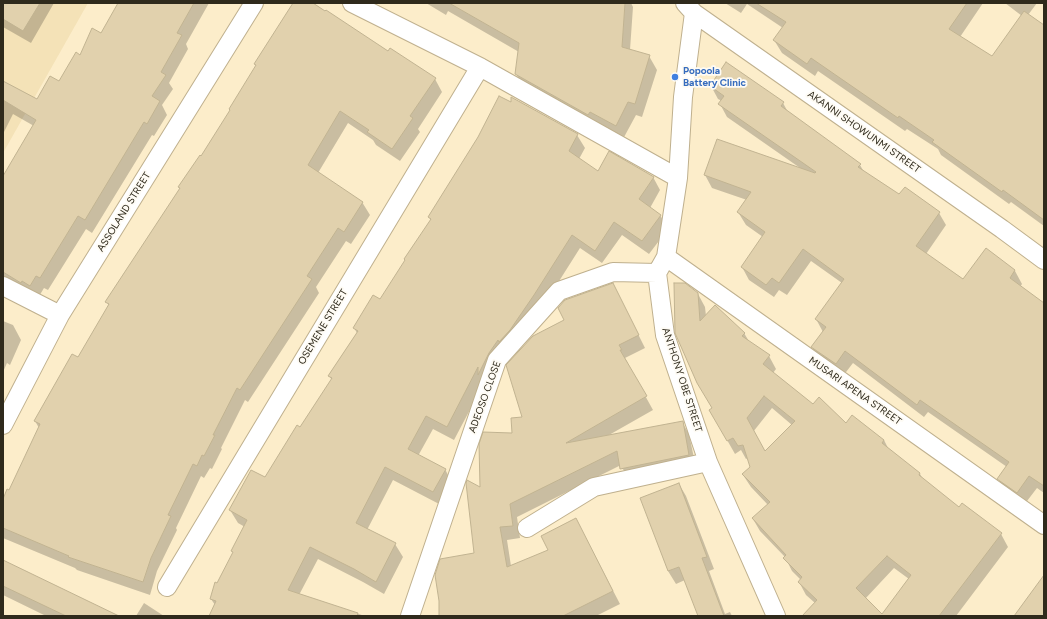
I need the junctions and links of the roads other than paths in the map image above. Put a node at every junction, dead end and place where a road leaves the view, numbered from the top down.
1 (254, 3) edge
2 (352, 3) edge
3 (689, 8) edge
4 (480, 66) junction
5 (678, 178) junction
6 (666, 257) junction
7 (1044, 260) edge
8 (657, 273) junction
9 (3, 286) edge
10 (60, 315) junction
11 (3, 425) edge
12 (708, 462) junction
13 (1044, 525) edge
14 (527, 528) dead end
15 (167, 587) dead end
16 (410, 616) edge
17 (776, 616) edge

1 - 10 street, ASSOLAND STREET
2 - 4 street
3 - 5 street
3 - 7 street, AKANNI SHOWUNMI STREET
4 - 5 street
4 - 15 street, OSEMENE STREET
5 - 6 street
6 - 8 street
6 - 13 street, MUSARI APENA STREET
8 - 12 street, ANTHONY OBE STREET
8 - 16 street, ADEOSO CLOSE
9 - 10 street
10 - 11 street, ASSOLAND STREET
12 - 14 street
12 - 17 street, ANTHONY OBE STREET

